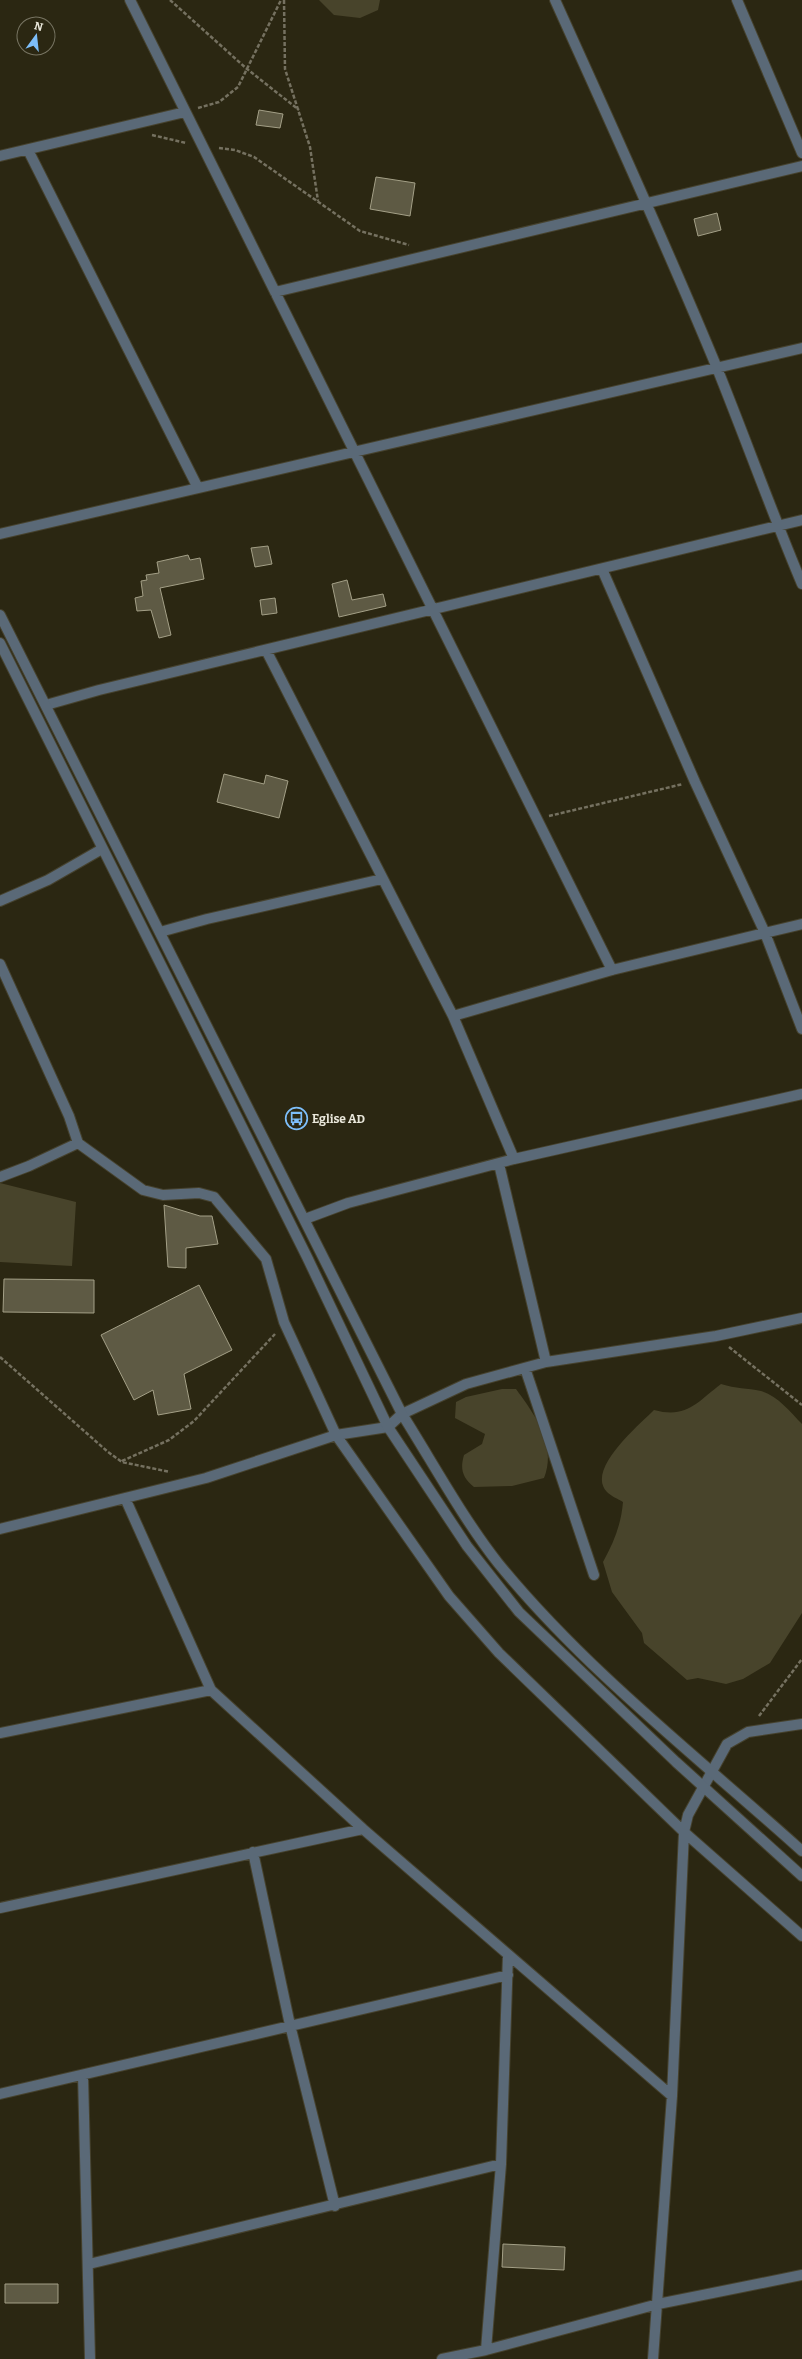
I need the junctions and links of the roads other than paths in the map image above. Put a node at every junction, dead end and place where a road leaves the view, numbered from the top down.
1 (130, 0) edge
2 (555, 0) edge
3 (737, 0) edge
4 (185, 112) junction
5 (28, 150) junction
6 (802, 153) edge
7 (0, 156) edge
8 (802, 166) edge
9 (647, 203) junction
10 (275, 292) junction
11 (802, 348) edge
12 (717, 368) junction
13 (354, 451) junction
14 (197, 486) junction
15 (802, 520) edge
16 (777, 525) junction
17 (0, 534) edge
18 (602, 569) junction
19 (802, 584) edge
20 (433, 610) junction
21 (0, 615) edge
22 (0, 643) edge
23 (266, 650) junction
24 (46, 705) junction
25 (102, 849) junction
26 (382, 879) junction
27 (0, 901) edge
28 (802, 924) edge
29 (160, 932) junction
30 (765, 933) junction
31 (0, 964) edge
32 (612, 970) junction
33 (453, 1016) junction
34 (802, 1029) edge
35 (802, 1094) edge
36 (78, 1143) junction
37 (514, 1159) junction
38 (499, 1164) junction
39 (0, 1177) edge
40 (305, 1219) junction
41 (802, 1318) edge
42 (546, 1362) junction
43 (525, 1368) junction
44 (402, 1414) junction
45 (388, 1427) junction
46 (336, 1436) junction
47 (124, 1498) junction
48 (0, 1529) edge
49 (594, 1575) dead end
50 (211, 1690) junction
51 (802, 1724) edge
52 (0, 1733) edge
53 (712, 1771) junction
54 (703, 1787) junction
55 (363, 1828) junction
56 (684, 1832) junction
57 (802, 1851) edge
58 (253, 1852) junction
59 (802, 1876) edge
60 (0, 1908) edge
61 (802, 1936) edge
62 (508, 1955) junction
63 (508, 1975) junction
64 (290, 2025) junction
65 (83, 2075) junction
66 (0, 2094) edge
67 (672, 2096) junction
68 (502, 2164) junction
69 (335, 2206) junction
70 (89, 2264) junction
71 (802, 2275) edge
72 (658, 2304) junction
73 (486, 2350) junction
74 (90, 2359) edge
75 (442, 2359) edge
76 (653, 2359) edge

1 - 4 street
2 - 9 street
3 - 6 street
4 - 5 street
4 - 10 street
5 - 7 street
5 - 14 street
8 - 9 street
9 - 10 street
9 - 12 street
10 - 13 street
11 - 12 street
12 - 13 street
12 - 16 street
13 - 14 street
13 - 20 street
14 - 17 street
15 - 16 street
16 - 18 street
16 - 19 street
18 - 20 street
18 - 30 street
20 - 23 street
20 - 32 street
21 - 24 street
22 - 25 street
23 - 24 street
23 - 26 street
24 - 29 street
25 - 27 street
25 - 45 street
26 - 29 street
26 - 33 street
28 - 30 street
29 - 40 street
30 - 32 street
30 - 34 street
31 - 36 street
32 - 33 street
33 - 37 street
35 - 37 street
36 - 39 street
36 - 46 street
37 - 38 street
38 - 40 street
38 - 42 street
40 - 44 street
41 - 42 street
42 - 43 street
43 - 44 street
43 - 49 street
44 - 45 street
44 - 53 street
45 - 46 street
45 - 54 street
46 - 47 street
46 - 56 street
47 - 48 street
47 - 50 street
50 - 52 street
50 - 55 street
51 - 53 street
53 - 54 street
53 - 57 street
54 - 56 street
54 - 59 street
55 - 58 street
55 - 62 street
56 - 61 street
56 - 67 street
58 - 60 street
58 - 64 street
62 - 63 street
62 - 67 street
63 - 64 street
63 - 68 street
64 - 65 street
64 - 69 street
65 - 66 street
65 - 70 street
67 - 72 street
68 - 69 street
68 - 73 street
69 - 70 street
70 - 74 street
71 - 72 street
72 - 73 street
72 - 76 street
73 - 75 street

